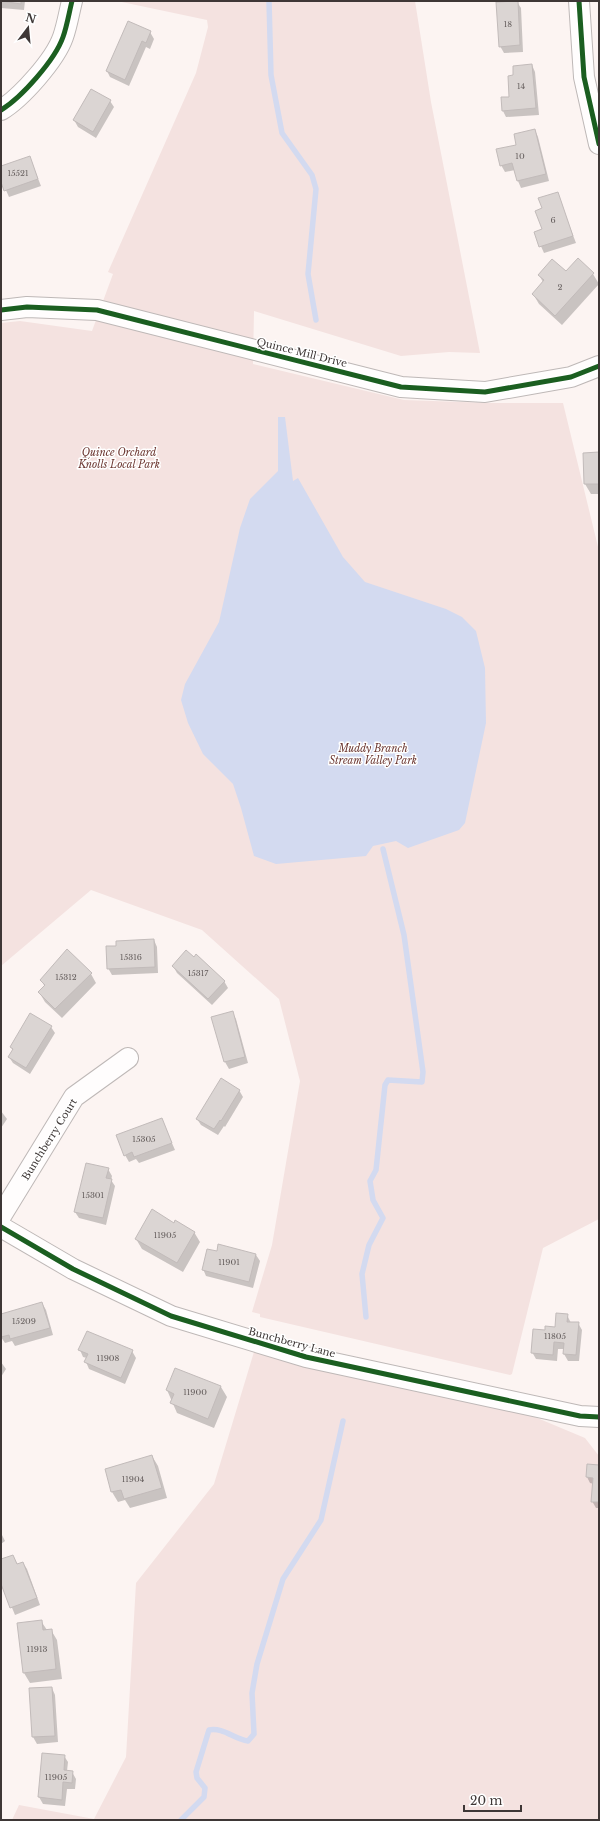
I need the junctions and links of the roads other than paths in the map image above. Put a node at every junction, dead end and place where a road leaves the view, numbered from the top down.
1 (72, 1) edge
2 (579, 1) edge
3 (1, 110) edge
4 (599, 144) edge
5 (1, 310) edge
6 (599, 366) edge
7 (128, 1058) dead end
8 (1, 1216) edge
9 (1, 1227) edge
10 (599, 1417) edge

1 - 3 street
2 - 4 street
5 - 6 street, Quince Mill Drive
7 - 8 street, Bunchberry Court
9 - 10 street, Bunchberry Lane

